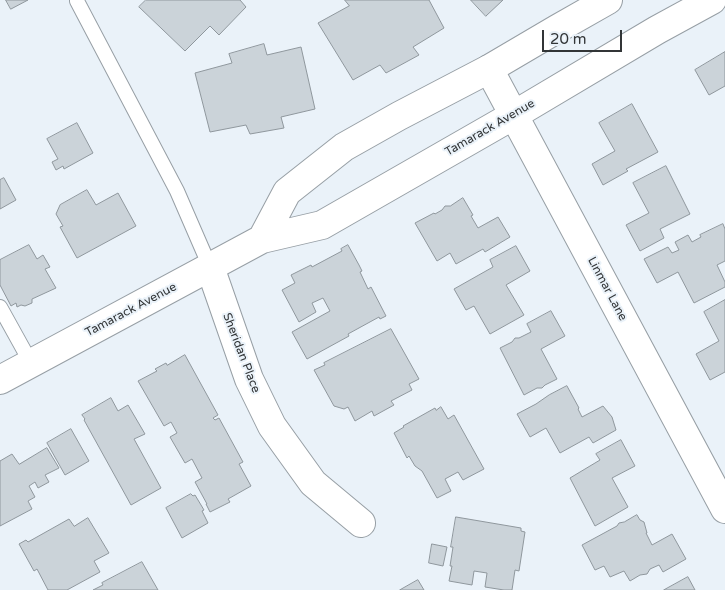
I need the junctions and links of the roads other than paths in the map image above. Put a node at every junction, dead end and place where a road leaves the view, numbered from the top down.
1 (608, 0) edge
2 (712, 0) edge
3 (77, 1) edge
4 (489, 69) junction
5 (514, 115) junction
6 (262, 239) junction
7 (210, 267) junction
8 (0, 307) edge
9 (31, 363) junction
10 (0, 380) edge
11 (725, 509) edge
12 (361, 523) dead end

1 - 4 main road
2 - 5 main road, Tamarack Avenue
3 - 7 lane
4 - 5 main road, Linmar Lane
4 - 6 main road
5 - 6 main road, Tamarack Avenue
5 - 11 main road, Linmar Lane
6 - 7 main road, Tamarack Avenue
7 - 9 main road, Tamarack Avenue
7 - 12 main road, Sheridan Place
8 - 9 lane
9 - 10 main road, Tamarack Avenue

